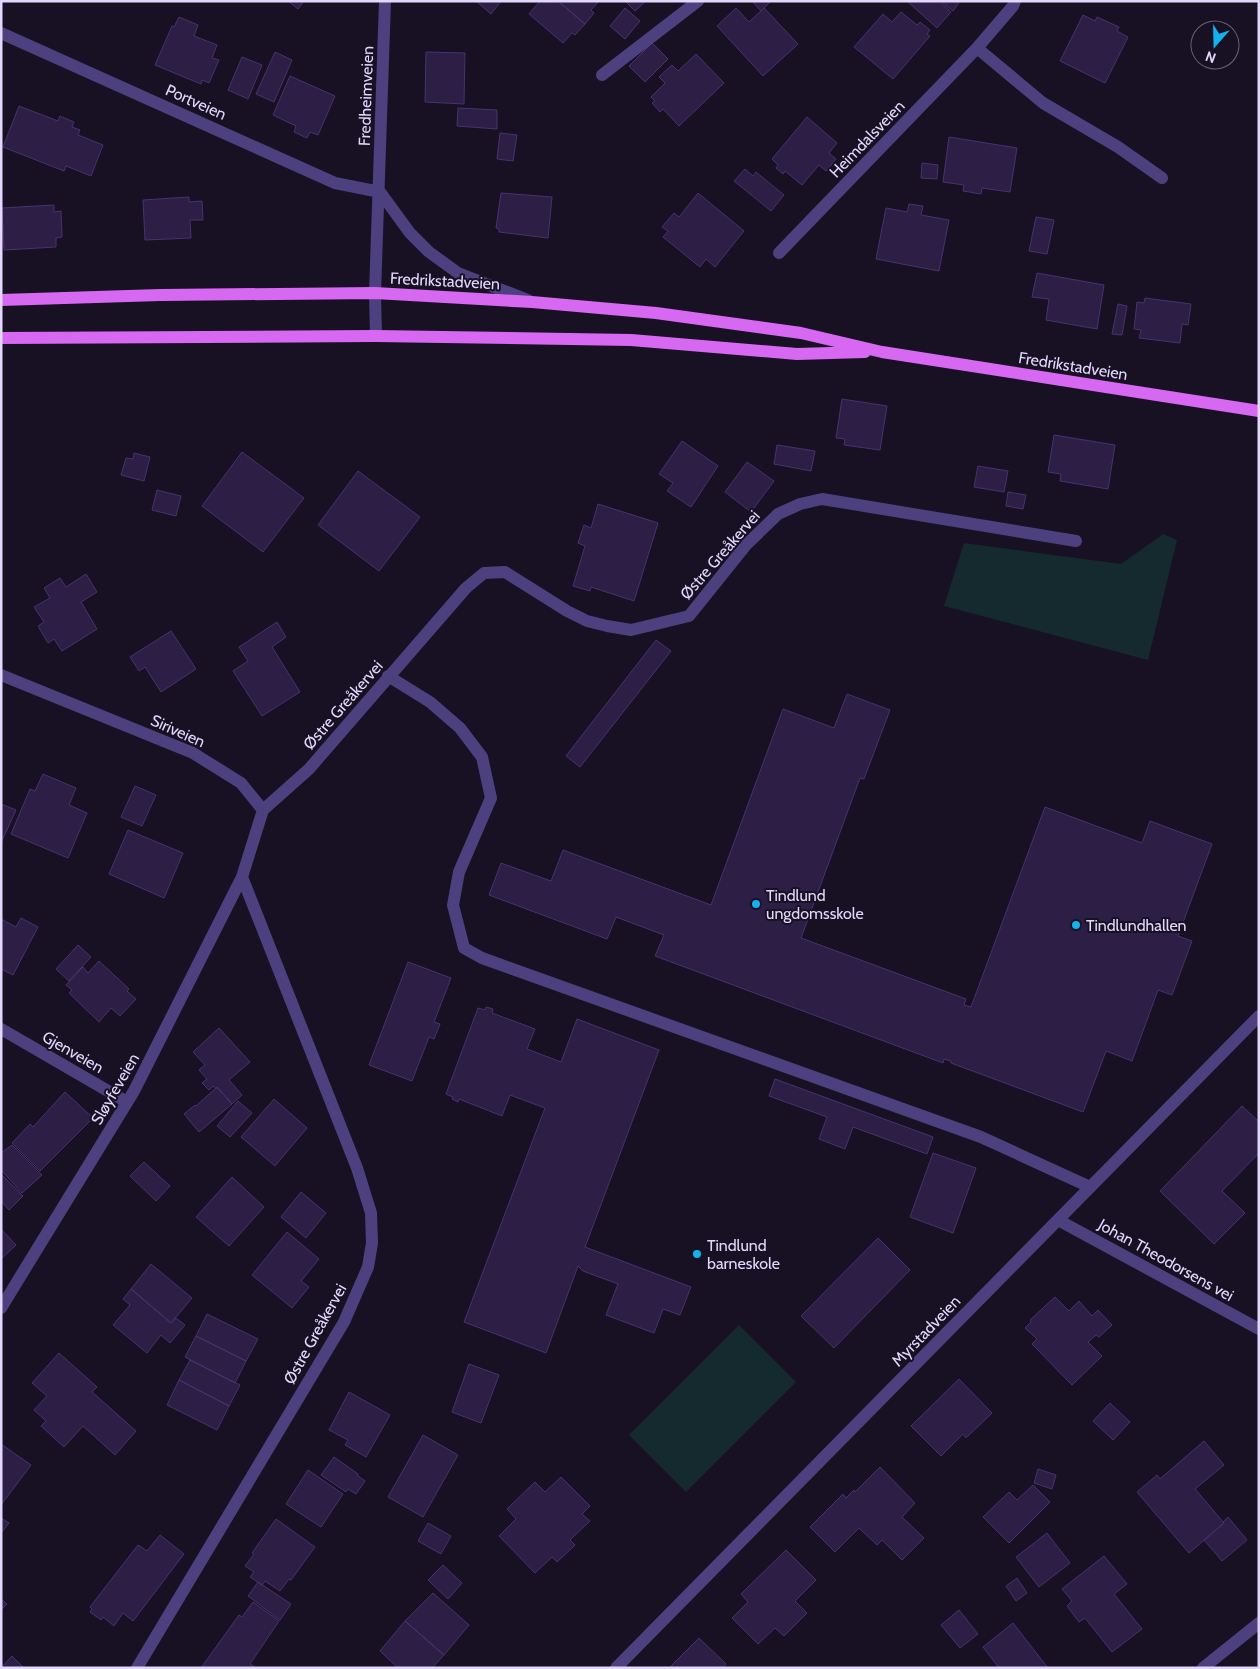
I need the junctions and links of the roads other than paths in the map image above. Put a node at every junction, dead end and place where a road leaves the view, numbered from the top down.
1 (385, 1) edge
2 (698, 1) edge
3 (1015, 1) edge
4 (1, 33) edge
5 (977, 48) junction
6 (602, 75) dead end
7 (1162, 178) dead end
8 (380, 192) junction
9 (779, 253) dead end
10 (375, 293) junction
11 (1, 300) edge
12 (532, 302) junction
13 (376, 336) junction
14 (1, 338) edge
15 (882, 352) junction
16 (1259, 411) edge
17 (1076, 541) dead end
18 (1, 675) edge
19 (388, 676) junction
20 (262, 810) junction
21 (242, 877) junction
22 (1259, 1016) edge
23 (1, 1029) edge
24 (128, 1102) junction
25 (1090, 1187) junction
26 (1058, 1220) junction
27 (1, 1308) edge
28 (1259, 1329) edge
29 (1259, 1623) edge
30 (140, 1667) edge
31 (616, 1668) edge
32 (1203, 1668) edge

1 - 8 street, Fredheimveien
2 - 6 street
3 - 5 street, Heimdalsveien
4 - 8 street, Portveien
5 - 7 street
5 - 9 street, Heimdalsveien
8 - 10 street, Fredheimveien
8 - 12 street
10 - 11 main road, Fredrikstadveien
10 - 12 main road, Fredrikstadveien
10 - 13 street, Fredheimveien
12 - 15 main road, Fredrikstadveien
13 - 14 main road, Fredrikstadveien
13 - 15 main road, Fredrikstadveien
15 - 16 main road, Fredrikstadveien
17 - 19 street, Østre Greåkervei
18 - 20 street, Siriveien
19 - 20 street, Østre Greåkervei
19 - 25 street
20 - 21 street
21 - 24 street, Sløyfeveien
21 - 30 street, Østre Greåkervei
22 - 25 street, Myrstadveien
23 - 24 street, Gjenveien
24 - 27 street, Sløyfeveien
25 - 26 street, Myrstadveien
26 - 28 street, Johan Theodorsens vei
26 - 31 street, Myrstadveien
29 - 32 street

